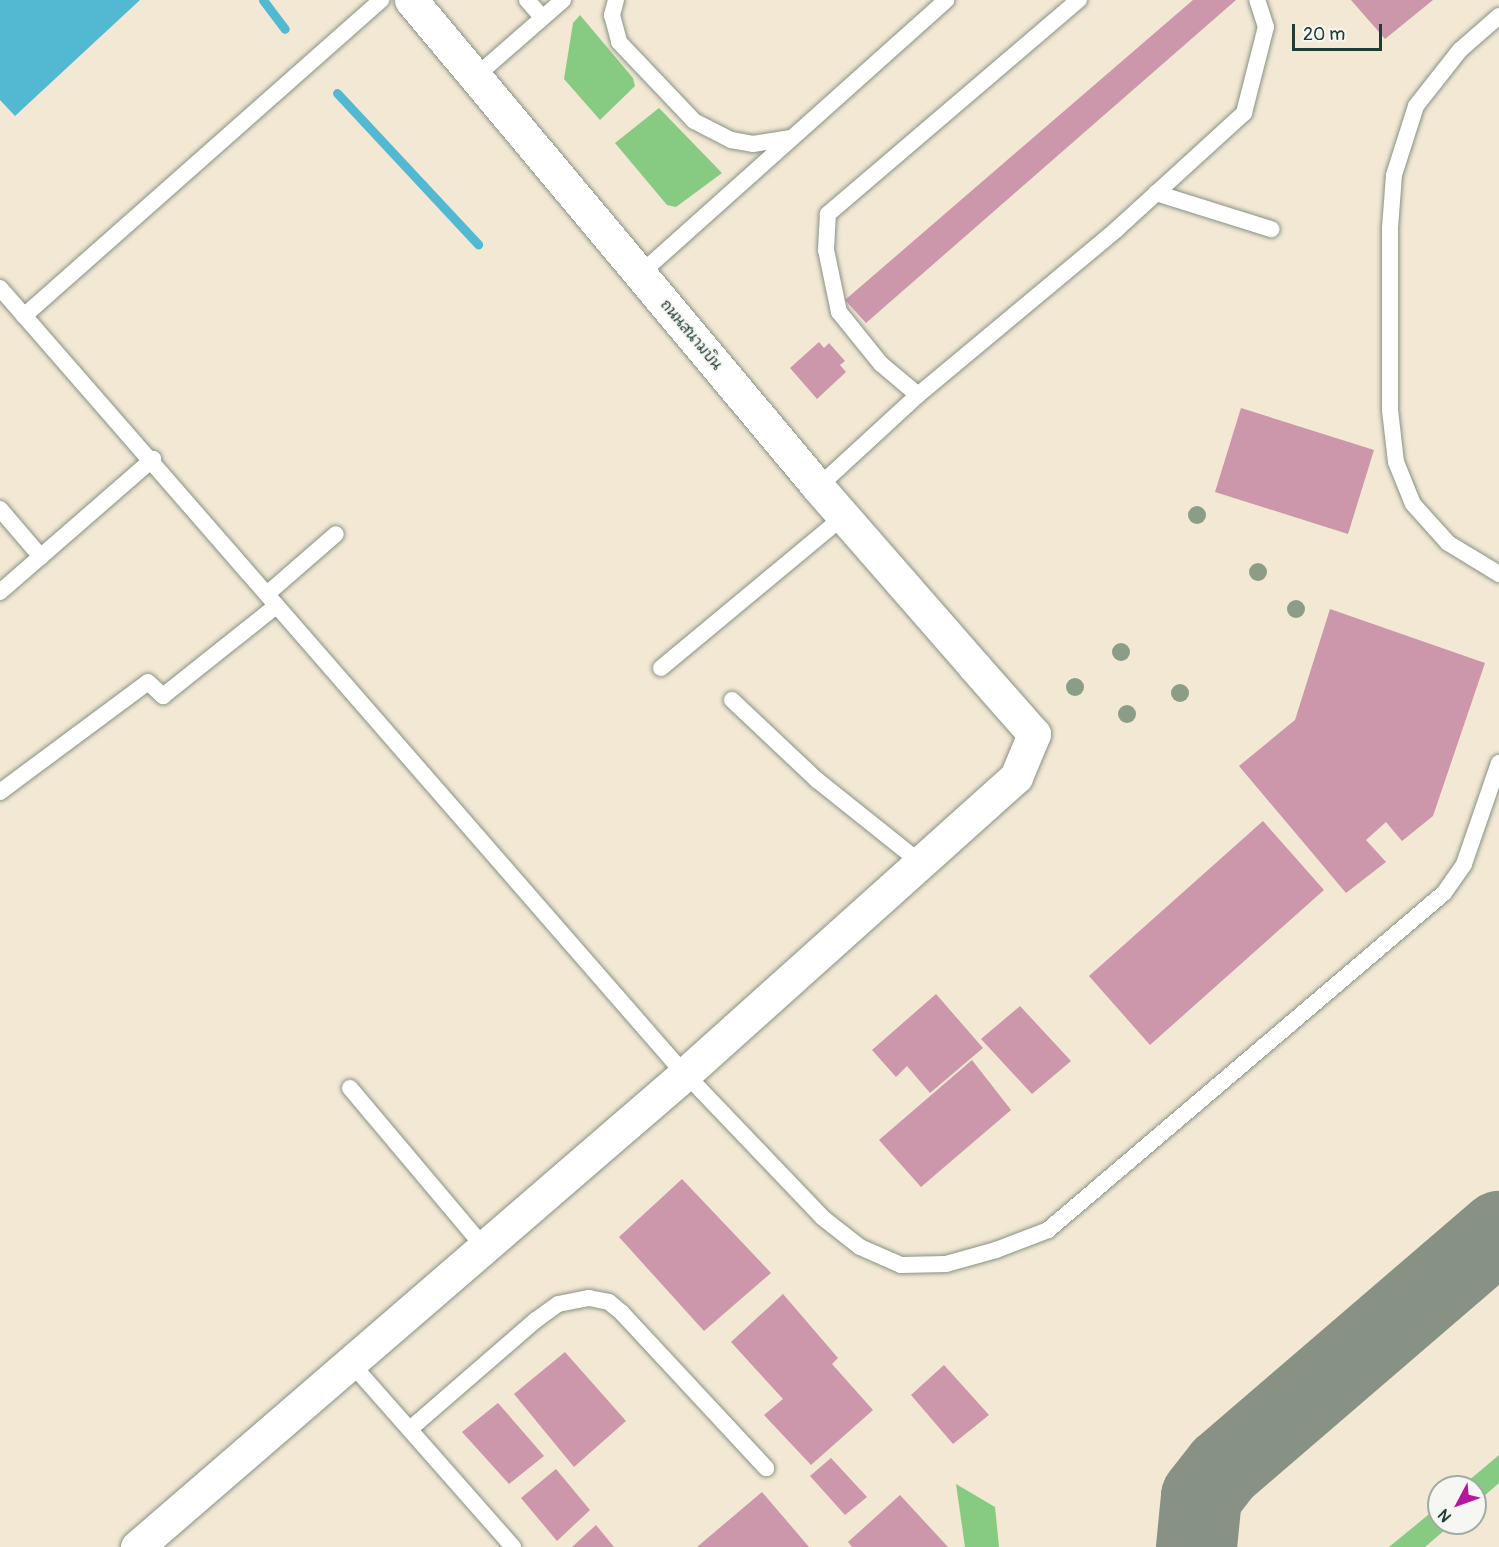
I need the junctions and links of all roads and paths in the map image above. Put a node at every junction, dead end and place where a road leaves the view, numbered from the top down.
1 (381, 0) edge
2 (411, 0) edge
3 (527, 0) edge
4 (562, 0) edge
5 (616, 0) edge
6 (946, 0) edge
7 (1079, 0) edge
8 (1257, 0) edge
9 (1499, 16) edge
10 (542, 17) junction
11 (475, 77) junction
12 (791, 138) junction
13 (1156, 193) junction
14 (1271, 229) dead end
15 (640, 274) junction
16 (0, 288) edge
17 (24, 316) junction
18 (918, 395) junction
19 (153, 459) junction
20 (818, 487) junction
21 (0, 509) edge
22 (844, 516) junction
23 (336, 534) dead end
24 (41, 557) junction
25 (1499, 574) edge
26 (0, 592) edge
27 (272, 600) junction
28 (661, 668) dead end
29 (732, 700) dead end
30 (1499, 763) edge
31 (0, 792) edge
32 (921, 863) junction
33 (685, 1074) junction
34 (350, 1088) dead end
35 (483, 1247) junction
36 (350, 1362) junction
37 (410, 1429) junction
38 (766, 1468) dead end
39 (137, 1547) edge
40 (513, 1547) edge

1 - 17 lane
2 - 11 street, ถนนสนามบิน
3 - 10 lane
4 - 10 lane
5 - 12 lane
6 - 12 lane
7 - 18 lane
8 - 13 lane
9 - 25 lane
10 - 11 lane
11 - 15 street, ถนนสนามบิน
12 - 15 lane
13 - 14 lane
13 - 18 lane
15 - 20 street, ถนนสนามบิน
16 - 17 lane
17 - 19 lane
18 - 20 lane
19 - 24 lane
19 - 27 lane
20 - 22 street, ถนนสนามบิน
21 - 24 lane
22 - 28 lane
22 - 32 street, ถนนสนามบิน
23 - 27 lane
24 - 26 lane
27 - 31 lane
27 - 33 lane
29 - 32 lane
30 - 33 lane
32 - 33 street
33 - 35 street
34 - 35 lane
35 - 36 street
36 - 37 lane
36 - 39 street
37 - 38 lane
37 - 40 lane

